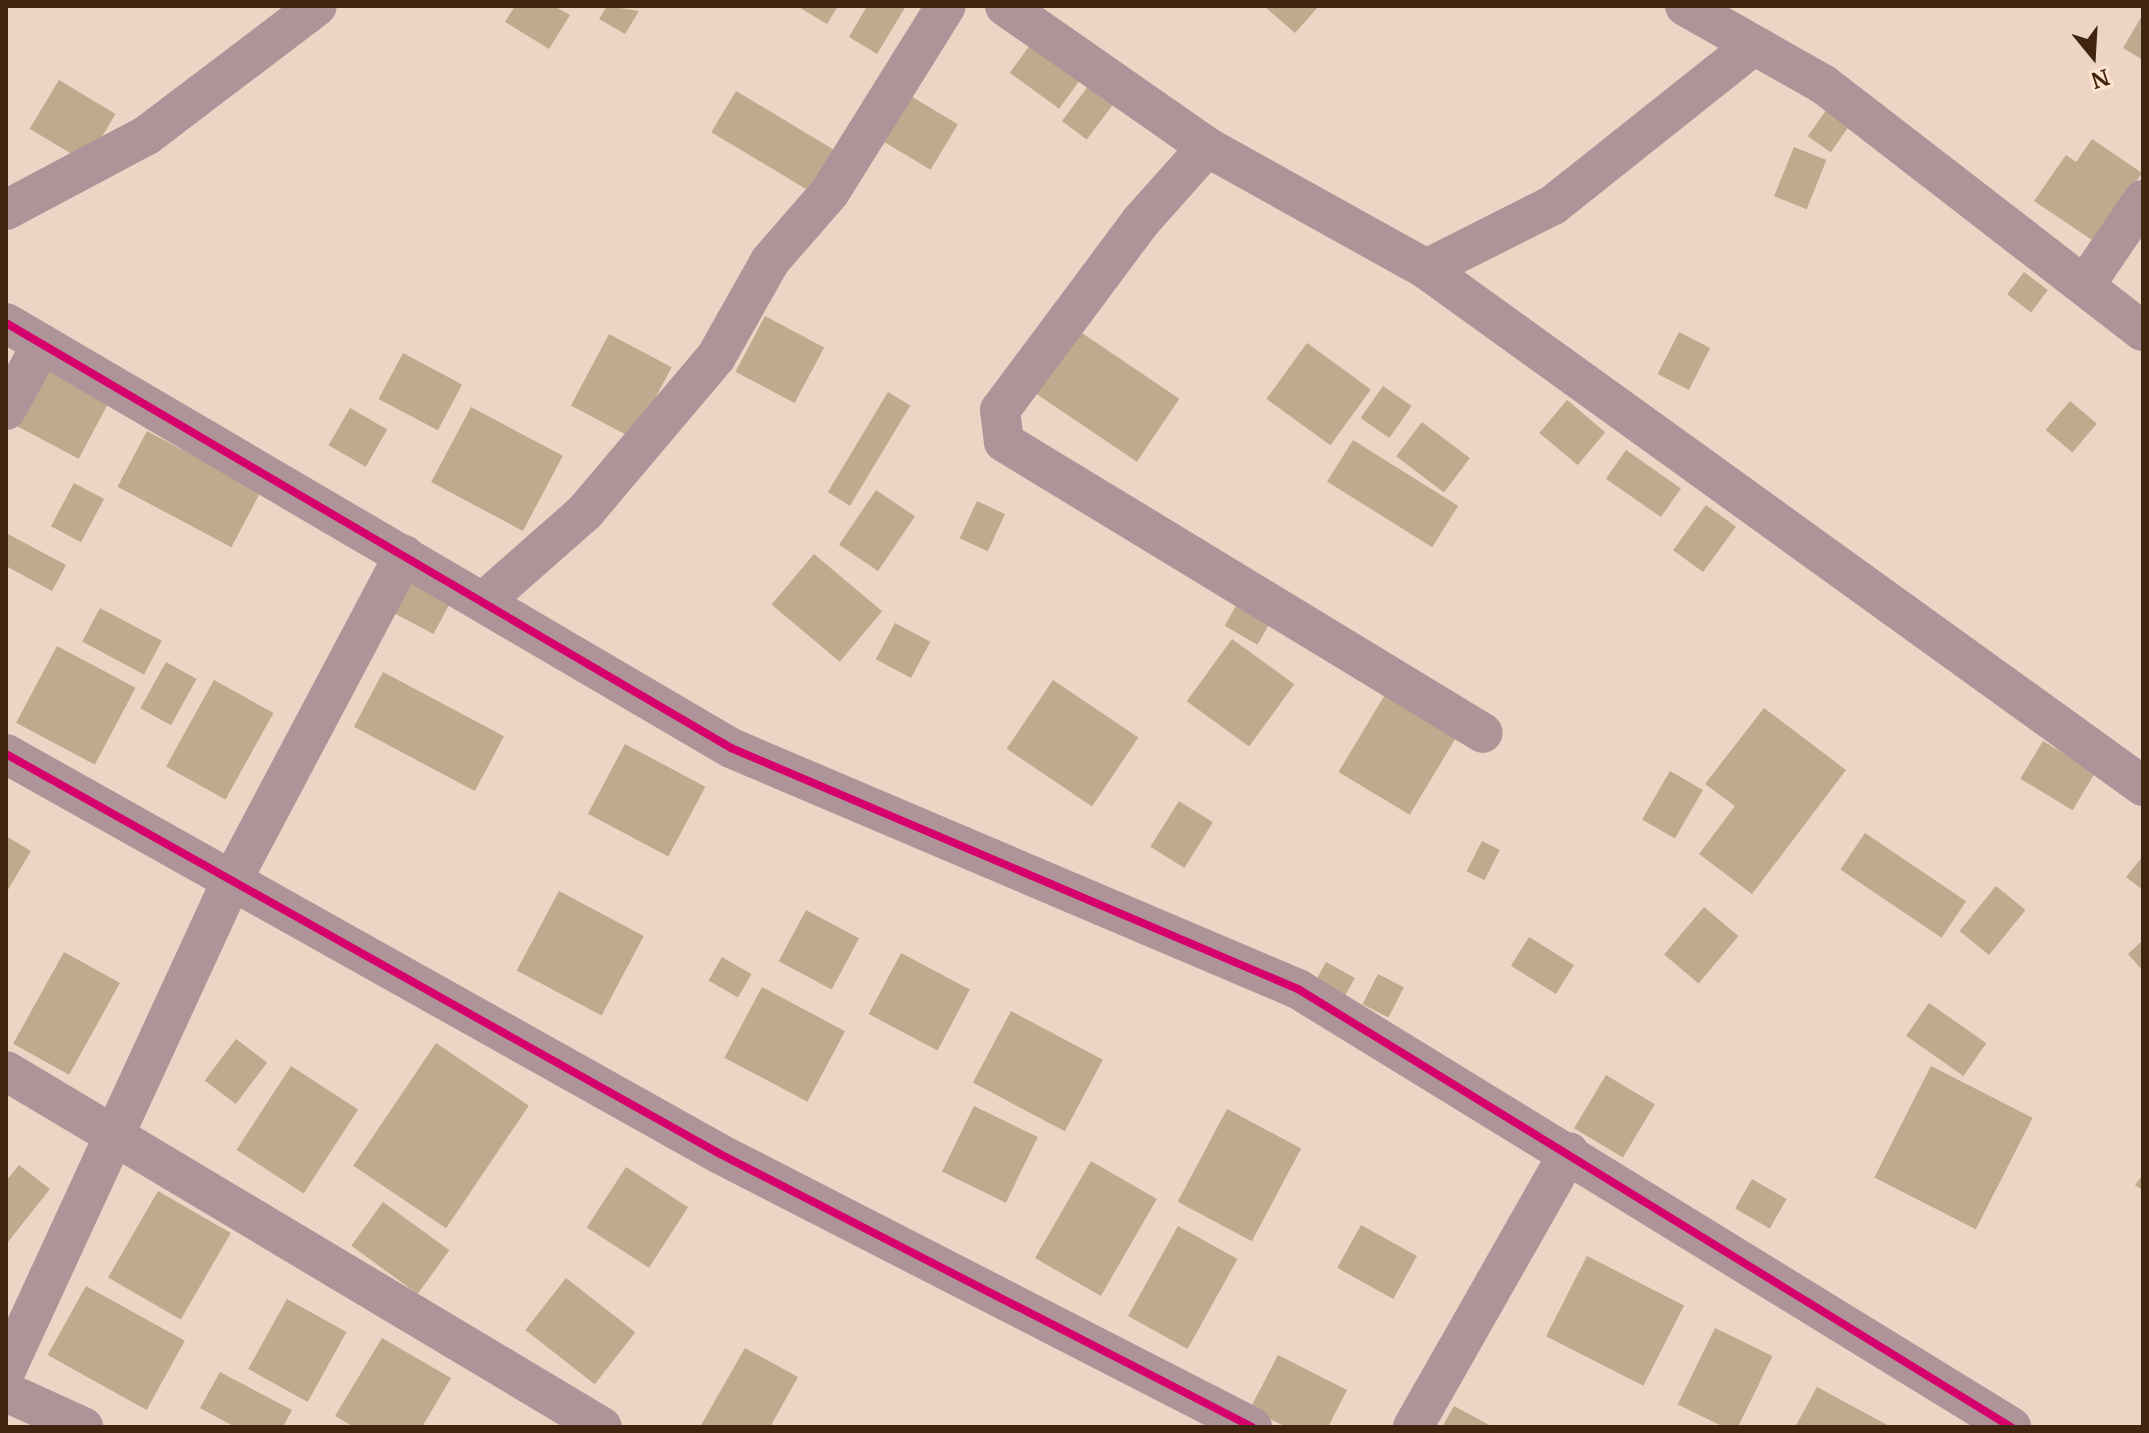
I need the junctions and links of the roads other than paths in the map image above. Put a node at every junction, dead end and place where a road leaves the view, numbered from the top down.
1 (317, 6) edge
2 (946, 6) edge
3 (1005, 6) edge
4 (1685, 6) edge
5 (1749, 49) junction
6 (1207, 147) junction
7 (2143, 200) edge
8 (6, 210) edge
9 (1426, 269) junction
10 (2085, 285) junction
11 (6, 323) edge
12 (2143, 331) edge
13 (42, 344) junction
14 (6, 410) edge
15 (404, 555) junction
16 (483, 602) junction
17 (1483, 733) dead end
18 (6, 754) edge
19 (2143, 786) edge
20 (231, 882) junction
21 (6, 1071) edge
22 (118, 1140) junction
23 (1569, 1152) junction
24 (6, 1370) edge
25 (6, 1392) edge
26 (83, 1427) edge
27 (602, 1427) edge
28 (1252, 1427) edge
29 (1413, 1427) edge
30 (2011, 1427) edge

1 - 8 street
2 - 16 street
3 - 6 street
4 - 5 street
5 - 9 street
5 - 10 street
6 - 9 street
6 - 17 street
7 - 10 street
9 - 19 street
10 - 12 street
11 - 13 street
13 - 14 street
13 - 15 street
15 - 16 street
15 - 20 street
16 - 23 street
18 - 20 street
20 - 22 street
20 - 28 street
21 - 22 street
22 - 24 street
22 - 27 street
23 - 29 street
23 - 30 street
25 - 26 street

